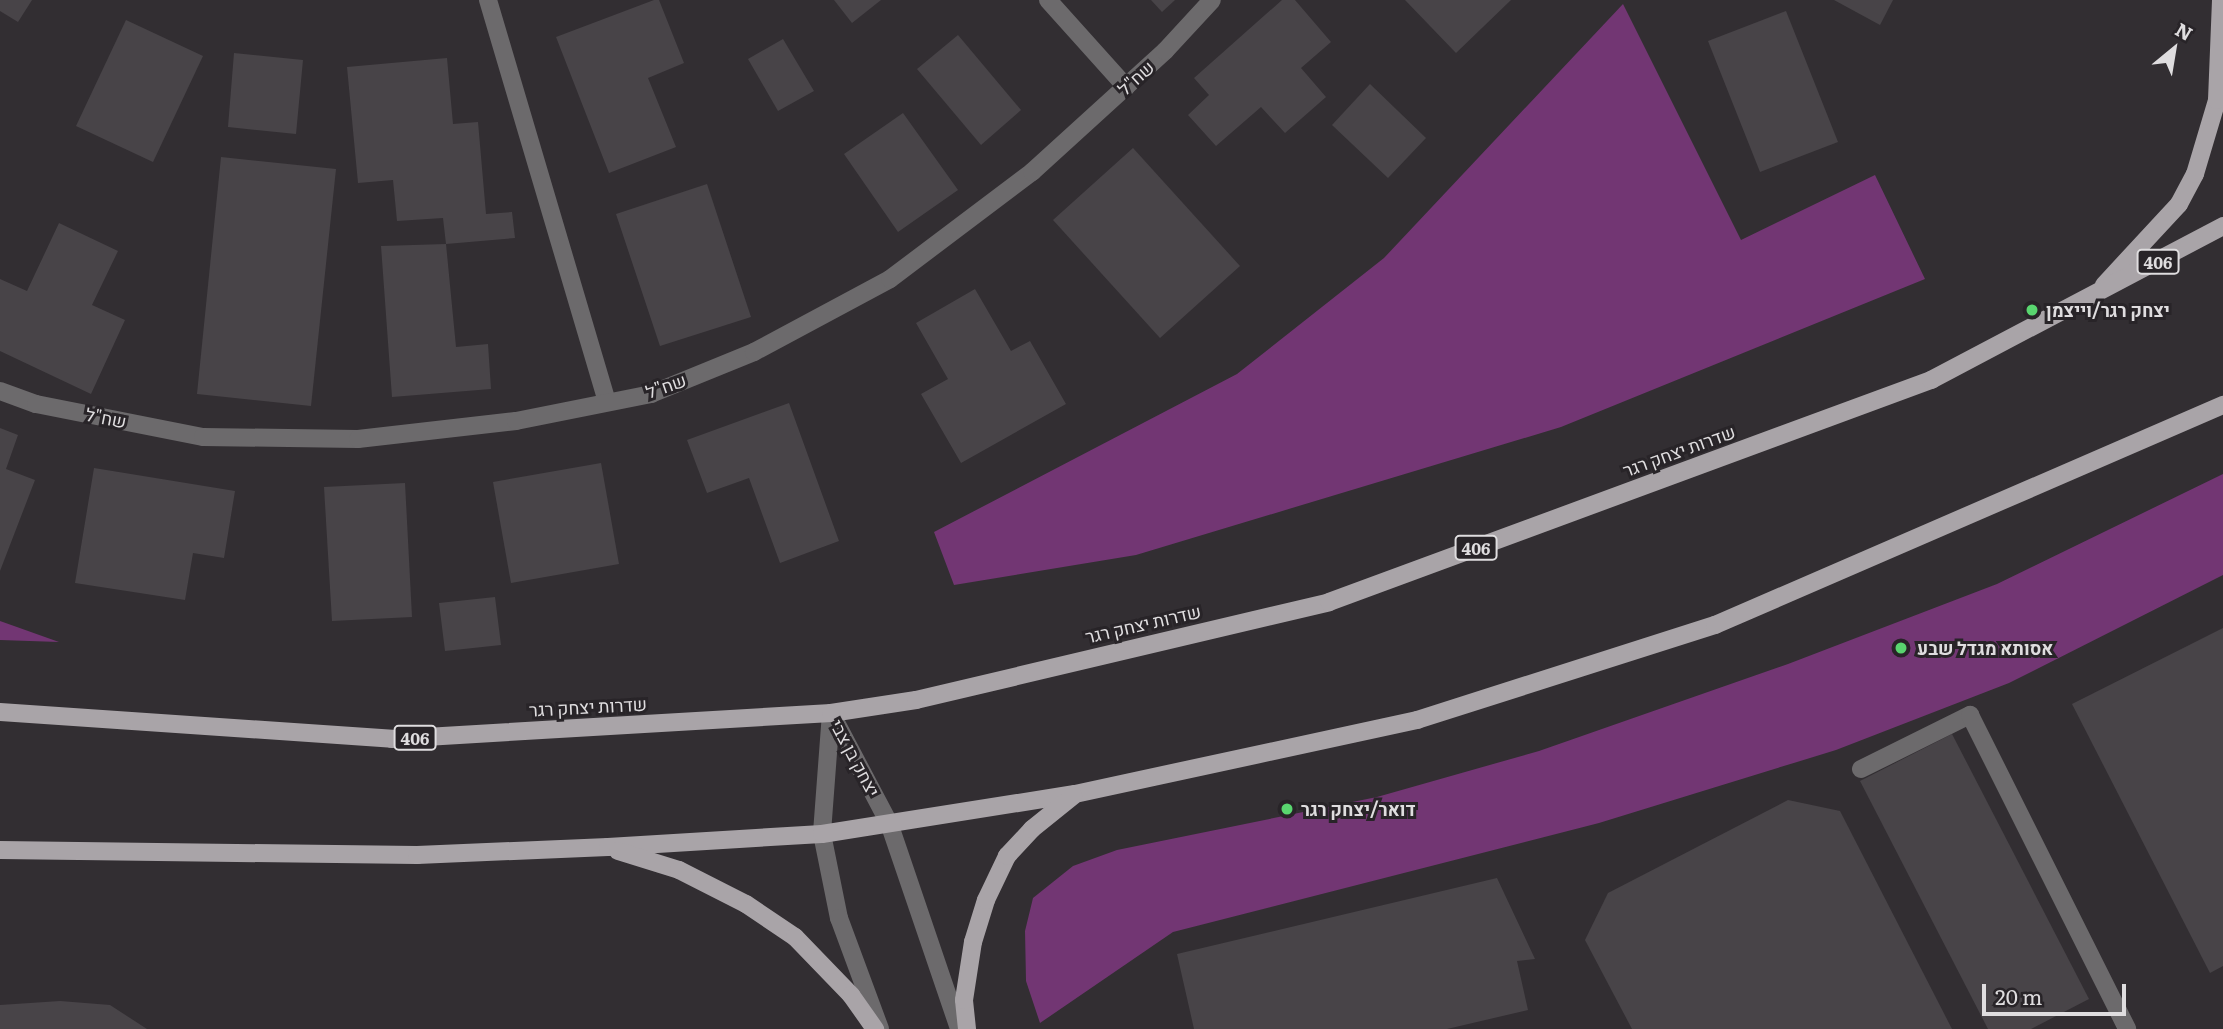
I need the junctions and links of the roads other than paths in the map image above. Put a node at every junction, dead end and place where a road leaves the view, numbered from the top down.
1 (488, 0) edge
2 (1048, 0) edge
3 (1212, 0) edge
4 (2221, 0) edge
5 (1126, 87) junction
6 (2223, 226) edge
7 (2092, 296) junction
8 (0, 391) edge
9 (607, 402) junction
10 (2222, 406) edge
11 (0, 712) edge
12 (831, 713) junction
13 (1861, 769) dead end
14 (1075, 794) junction
15 (889, 823) junction
16 (822, 834) junction
17 (608, 848) junction
18 (0, 850) edge
19 (877, 1029) edge
20 (960, 1029) edge
21 (967, 1029) edge
22 (2127, 1029) edge

1 - 9 street
2 - 5 street
3 - 5 street, שח"ל
4 - 7 main road
5 - 9 street, שח"ל
6 - 7 main road, שדרות יצחק רגר / 406
7 - 12 main road, שדרות יצחק רגר / 406
8 - 9 street, שח"ל
10 - 14 main road
11 - 12 main road, שדרות יצחק רגר / 406
12 - 15 street, יצחק בן צבי
12 - 16 street, יצחק בן צבי
13 - 22 street
14 - 15 main road
14 - 21 main road
15 - 16 main road
15 - 20 street, יצחק בן צבי
16 - 17 main road
16 - 19 street, יצחק בן צבי
17 - 18 main road
17 - 19 main road

